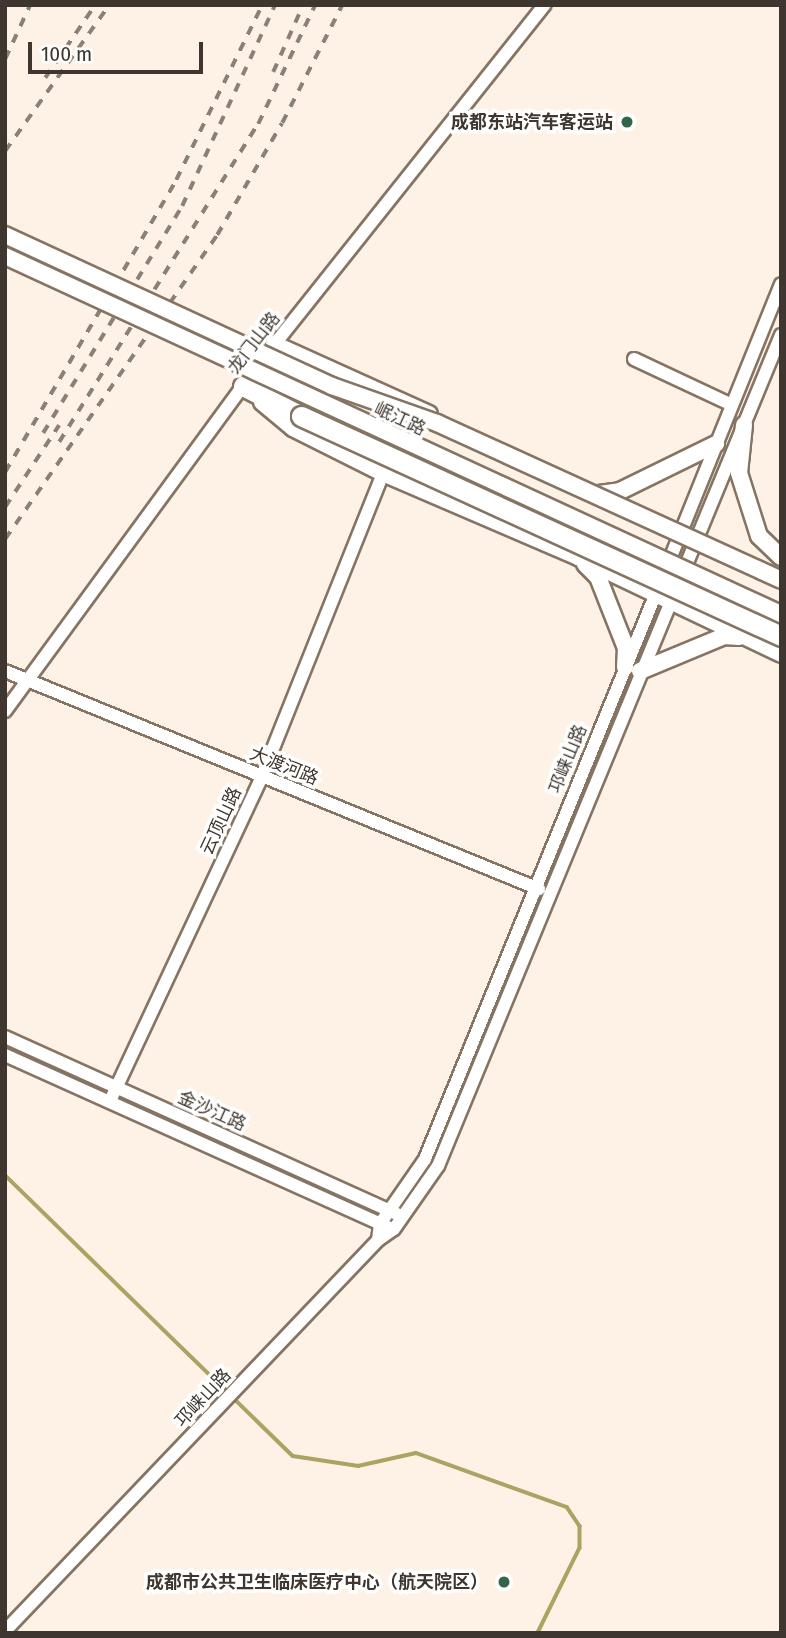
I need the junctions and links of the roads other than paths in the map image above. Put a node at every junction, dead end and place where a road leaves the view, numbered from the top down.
1 (544, 5) edge
2 (5, 235) edge
3 (5, 256) edge
4 (781, 284) edge
5 (781, 335) edge
6 (274, 344) junction
7 (634, 359) dead end
8 (243, 386) junction
9 (732, 405) junction
10 (744, 425) junction
11 (716, 444) junction
12 (383, 473) junction
13 (599, 494) junction
14 (689, 534) junction
15 (578, 557) junction
16 (781, 557) edge
17 (781, 578) edge
18 (662, 598) junction
19 (781, 614) edge
20 (781, 636) edge
21 (744, 638) junction
22 (781, 654) edge
23 (632, 669) junction
24 (5, 671) edge
25 (5, 677) edge
26 (23, 682) junction
27 (5, 711) edge
28 (262, 776) junction
29 (535, 887) junction
30 (549, 894) junction
31 (5, 1037) edge
32 (5, 1055) edge
33 (117, 1087) junction
34 (110, 1101) junction
35 (390, 1210) junction
36 (404, 1217) junction
37 (380, 1224) junction
38 (394, 1229) junction
39 (378, 1240) junction
40 (5, 1631) edge

1 - 6 street, 龙门山路
2 - 17 main road, bridge
3 - 19 main road, 岷江路, bridge
4 - 9 street, 邛崃山路
5 - 10 street, 邛崃山路
6 - 8 street, 龙门山路
6 - 13 main road
7 - 9 street
8 - 12 main road
8 - 20 highway, bridge
8 - 26 street, 龙门山路
9 - 11 street, 邛崃山路
10 - 14 street, 邛崃山路
10 - 16 main road
11 - 13 main road
11 - 14 street, 邛崃山路
12 - 15 main road
12 - 28 street, 云顶山路
13 - 14 main road
14 - 17 main road
14 - 18 street, 邛崃山路
15 - 18 main road
15 - 23 main road
18 - 21 main road
18 - 23 street, 邛崃山路
21 - 22 main road
21 - 23 main road
23 - 29 street, 邛崃山路
23 - 30 street, 邛崃山路
24 - 26 street, 大渡河路
25 - 26 street
26 - 27 street, 龙门山路
26 - 28 street, 大渡河路
28 - 29 street, 大渡河路
28 - 33 street, 云顶山路
29 - 30 street, 大渡河路
29 - 35 street, 邛崃山路
30 - 36 street, 邛崃山路
31 - 33 street, 金沙江路
32 - 34 street, 金沙江路
33 - 34 street, 云顶山路
33 - 35 street, 金沙江路
34 - 37 street, 金沙江路
35 - 36 street, 金沙江路
35 - 37 street, 邛崃山路
36 - 38 street, 邛崃山路
37 - 38 street, 金沙江路
37 - 39 street, 邛崃山路
38 - 39 street, 邛崃山路
39 - 40 street, 邛崃山路

